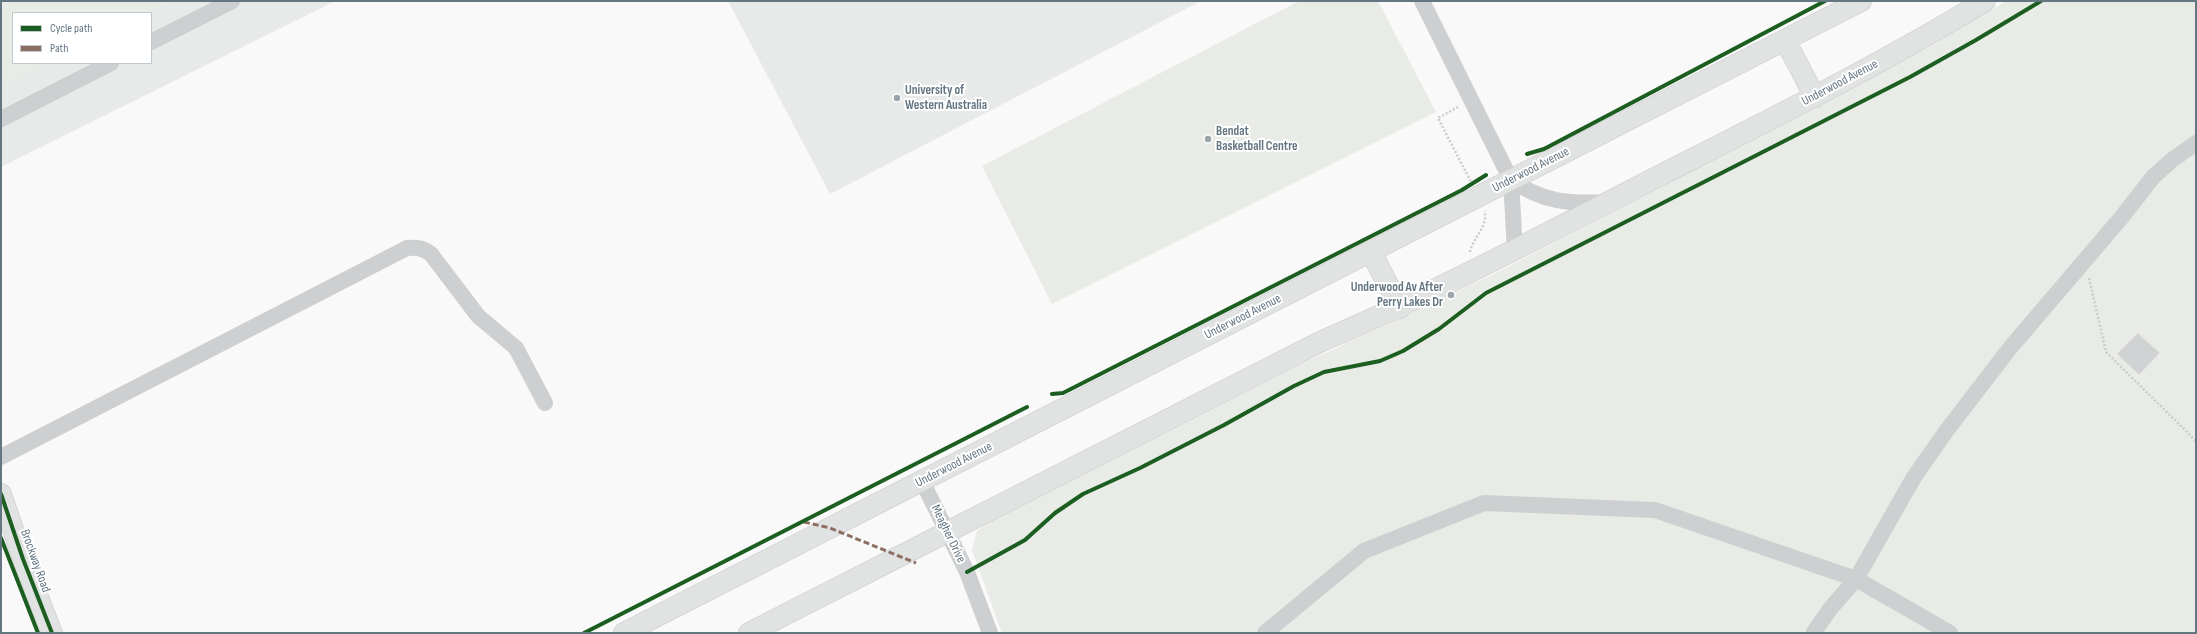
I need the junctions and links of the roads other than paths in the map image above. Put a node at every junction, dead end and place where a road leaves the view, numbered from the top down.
1 (232, 1) edge
2 (1422, 1) edge
3 (1861, 1) edge
4 (1985, 1) edge
5 (1785, 40) junction
6 (152, 41) edge
7 (109, 64) edge
8 (1815, 97) junction
9 (1, 119) edge
10 (2196, 143) edge
11 (1511, 180) junction
12 (1610, 201) junction
13 (1515, 251) junction
14 (1371, 252) junction
15 (1400, 308) junction
16 (545, 403) dead end
17 (1, 457) edge
18 (922, 481) junction
19 (1, 494) edge
20 (948, 532) junction
21 (1, 538) edge
22 (1856, 579) junction
23 (762, 630) edge
24 (1814, 632) dead end
25 (38, 633) edge
26 (52, 633) edge
27 (624, 633) edge
28 (990, 633) edge
29 (1265, 633) edge
30 (1950, 633) edge

1 - 6 street
2 - 11 street
3 - 5 main road, Underwood Avenue
4 - 8 main road, Underwood Avenue
5 - 8 main road
5 - 11 main road, Underwood Avenue
7 - 9 street
8 - 12 main road, Underwood Avenue
10 - 22 street
11 - 12 street
11 - 13 street
11 - 14 main road, Underwood Avenue
12 - 13 main road, Underwood Avenue
13 - 15 main road, Underwood Avenue
14 - 15 main road
14 - 18 main road, Underwood Avenue
15 - 20 main road, Underwood Avenue
16 - 17 street
18 - 20 street, Meagher Drive
18 - 27 main road, Underwood Avenue
19 - 26 main road, Brockway Road
20 - 23 main road, Underwood Avenue
20 - 28 street, Meagher Drive
21 - 25 main road, Brockway Road
22 - 24 street
22 - 29 street
22 - 30 street

